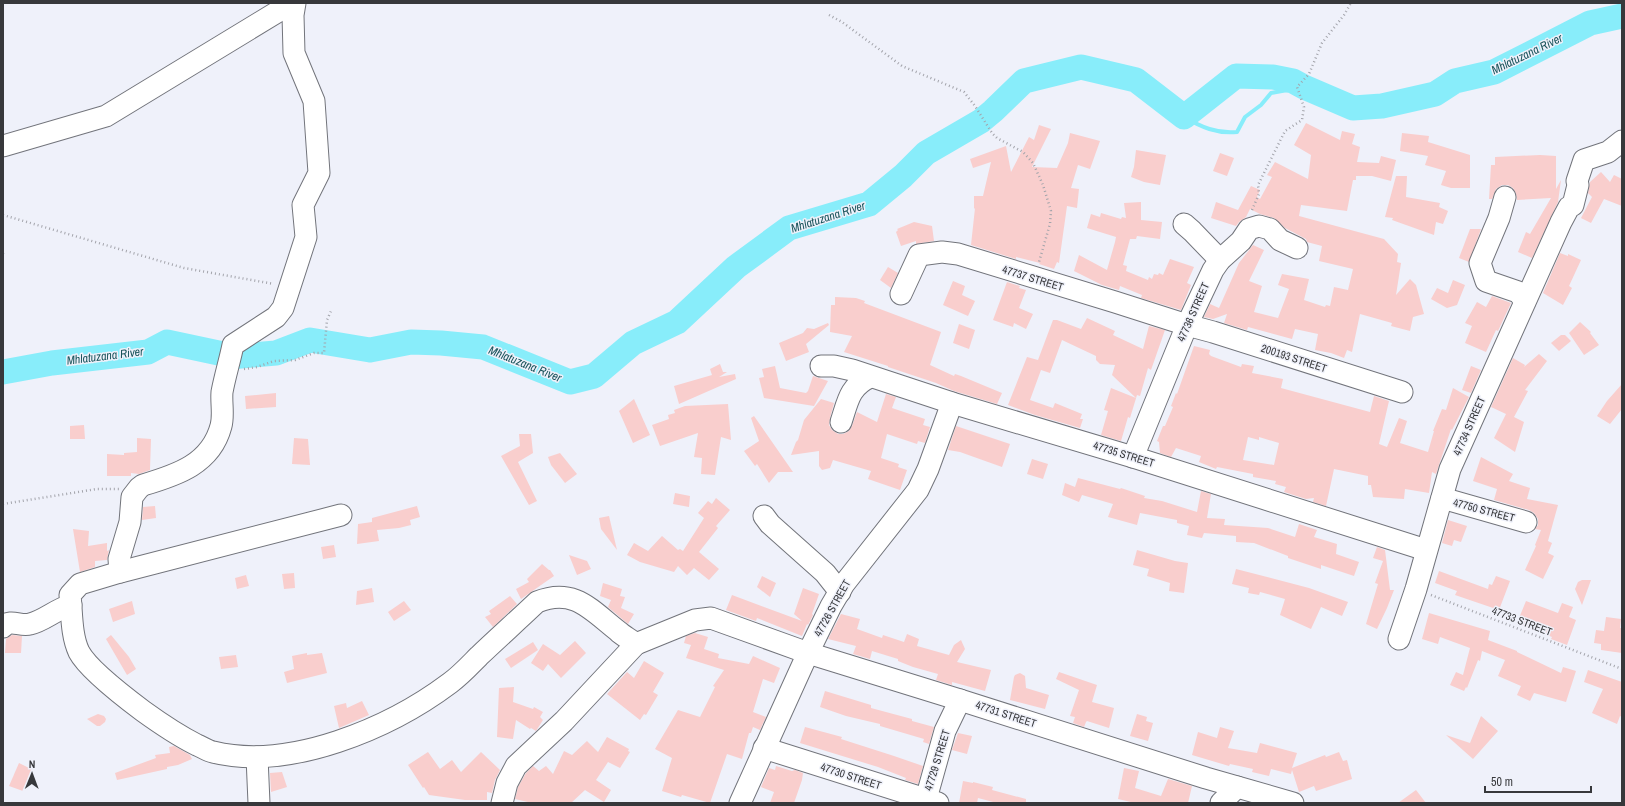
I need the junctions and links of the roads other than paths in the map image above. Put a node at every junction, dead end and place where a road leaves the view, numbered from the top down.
1 (292, 3) edge
2 (295, 3) edge
3 (1622, 141) edge
4 (3, 146) edge
5 (1504, 197) dead end
6 (1184, 224) dead end
7 (1297, 248) dead end
8 (1220, 260) junction
9 (901, 294) dead end
10 (1525, 301) junction
11 (1187, 325) junction
12 (821, 366) dead end
13 (870, 377) junction
14 (1402, 392) dead end
15 (952, 403) junction
16 (841, 422) dead end
17 (1133, 457) junction
18 (1442, 498) junction
19 (341, 515) dead end
20 (764, 516) dead end
21 (1526, 522) dead end
22 (1426, 550) junction
23 (120, 572) junction
24 (840, 592) junction
25 (63, 608) junction
26 (3, 627) edge
27 (1399, 639) dead end
28 (636, 644) junction
29 (808, 654) junction
30 (960, 700) junction
31 (764, 748) junction
32 (257, 757) junction
33 (1237, 787) junction
34 (932, 801) edge
35 (259, 803) edge
36 (502, 803) edge
37 (740, 803) edge
38 (1221, 803) edge
39 (1293, 803) edge

1 - 4 street
2 - 23 street
3 - 10 street, 47734 STREET
5 - 10 street
6 - 8 street
7 - 8 street, 47736 STREET
8 - 11 street, 47736 STREET
9 - 11 street, 47737 STREET
10 - 18 street, 47734 STREET
11 - 14 street, 200193 STREET
11 - 17 street, 47736 STREET
12 - 13 street, 47735 STREET
13 - 15 street, 47735 STREET
13 - 16 street
15 - 17 street, 47735 STREET
15 - 24 street, 47726 STREET
17 - 22 street, 47735 STREET
18 - 21 street, 47750 STREET
18 - 22 street, 47734 STREET
19 - 23 street
20 - 24 street
22 - 27 street, 47734 STREET
23 - 25 street
24 - 29 street, 47726 STREET
25 - 26 street
25 - 32 street
28 - 29 street, 47731 STREET
28 - 32 street
28 - 36 street
29 - 30 street, 47731 STREET
29 - 31 street, 47726 STREET
30 - 33 street, 47731 STREET
30 - 34 street, 47729 STREET
31 - 34 street, 47730 STREET
31 - 37 street, 47726 STREET
32 - 35 street
33 - 38 street
33 - 39 street, 47731 STREET

